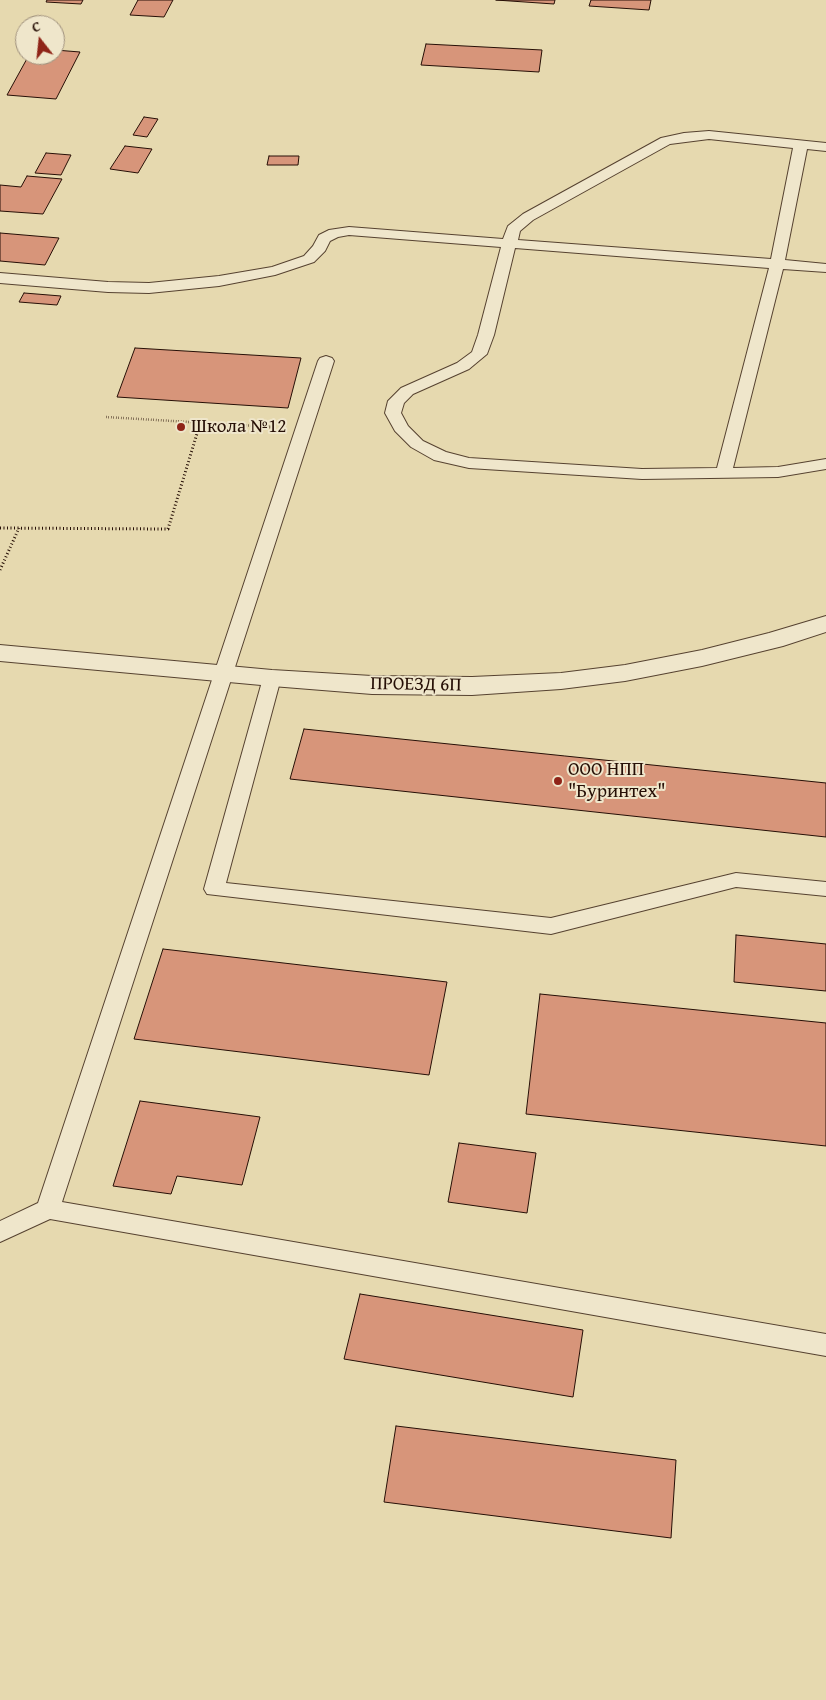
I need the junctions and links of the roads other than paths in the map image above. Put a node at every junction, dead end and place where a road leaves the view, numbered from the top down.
1 (800, 144) junction
2 (826, 147) edge
3 (509, 243) junction
4 (777, 264) junction
5 (826, 268) edge
6 (0, 278) edge
7 (326, 361) dead end
8 (826, 464) edge
9 (724, 472) junction
10 (826, 624) edge
11 (0, 653) edge
12 (223, 674) junction
13 (272, 678) junction
14 (826, 889) edge
15 (48, 1209) junction
16 (0, 1232) edge
17 (826, 1345) edge

1 - 2 lane
1 - 3 lane
1 - 4 lane
3 - 4 lane
3 - 6 lane
3 - 9 lane
4 - 5 lane
4 - 9 lane
7 - 12 lane
8 - 9 lane
10 - 13 street, ПРОЕЗД 6П
11 - 12 street, ПРОЕЗД 6П
12 - 13 street, ПРОЕЗД 6П
12 - 15 lane
13 - 14 lane
15 - 16 lane
15 - 17 lane

